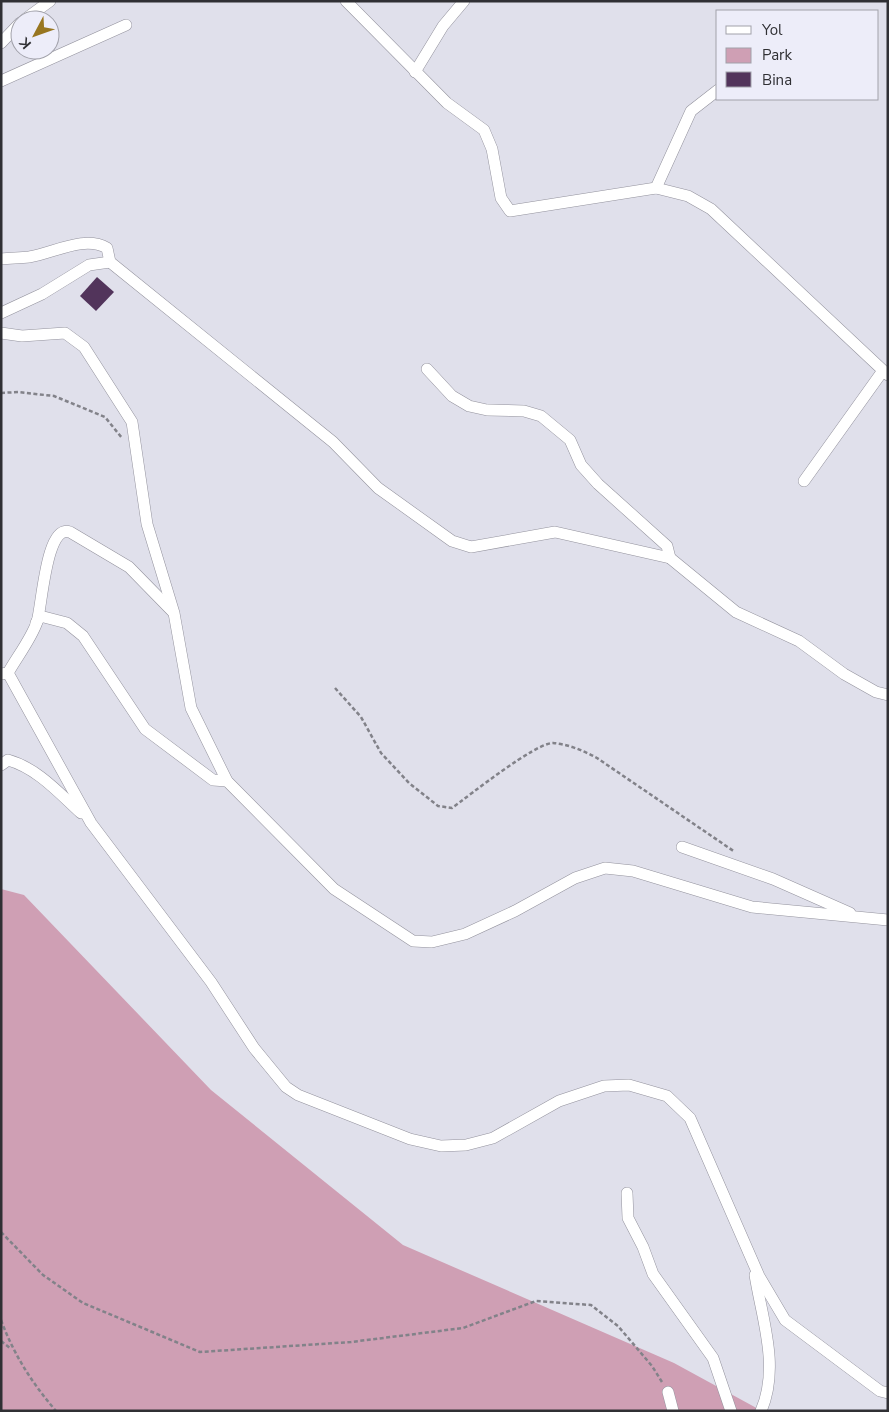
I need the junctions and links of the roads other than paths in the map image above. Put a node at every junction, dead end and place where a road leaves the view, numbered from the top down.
1 (50, 1) edge
2 (346, 1) edge
3 (464, 1) edge
4 (38, 10) edge
5 (126, 25) dead end
6 (10, 34) edge
7 (1, 43) edge
8 (415, 72) junction
9 (1, 81) edge
10 (716, 91) edge
11 (656, 188) junction
12 (1, 258) edge
13 (110, 262) junction
14 (1, 313) edge
15 (1, 333) edge
16 (427, 369) dead end
17 (885, 374) edge
18 (804, 481) dead end
19 (670, 558) junction
20 (174, 613) junction
21 (36, 623) junction
22 (5, 673) edge
23 (888, 695) edge
24 (1, 765) edge
25 (227, 781) junction
26 (88, 819) junction
27 (682, 847) dead end
28 (861, 918) junction
29 (888, 920) edge
30 (627, 1193) dead end
31 (753, 1263) junction
32 (668, 1392) road end
33 (888, 1394) edge
34 (673, 1411) edge
35 (731, 1411) edge
36 (761, 1411) edge

1 - 4 street
2 - 8 street
3 - 8 street
5 - 9 street
6 - 7 street
8 - 11 street
10 - 11 street
11 - 17 street
12 - 13 street
13 - 14 street
13 - 19 street
15 - 20 street
16 - 19 street
17 - 18 street
19 - 23 street
20 - 21 street
20 - 25 street
21 - 22 street
21 - 25 street
22 - 26 street
24 - 26 street
25 - 28 street
26 - 31 street
27 - 28 street
28 - 29 street
30 - 35 street
31 - 33 street
31 - 36 street
32 - 34 street

